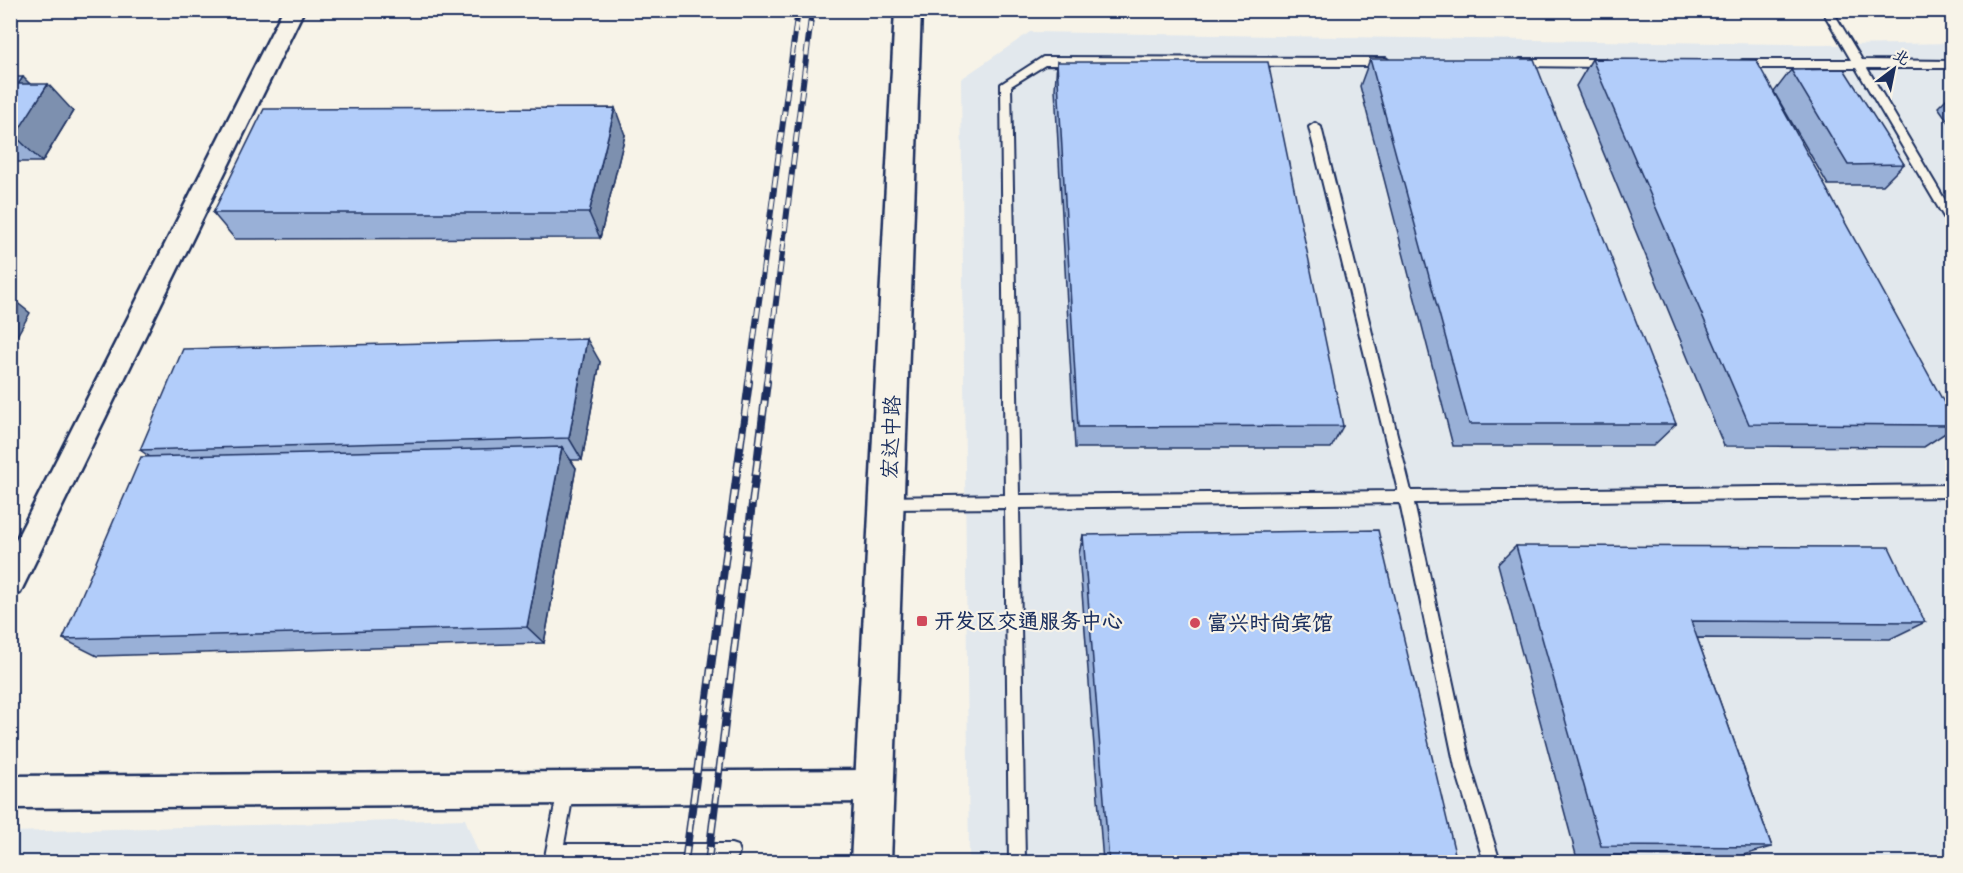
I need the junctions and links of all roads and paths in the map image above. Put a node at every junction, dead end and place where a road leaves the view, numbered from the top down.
1 (294, 10) edge
2 (908, 10) edge
3 (1827, 10) edge
4 (1402, 63) edge
5 (1510, 63) edge
6 (1618, 63) edge
7 (1726, 64) edge
8 (1858, 64) junction
9 (1953, 64) edge
10 (1315, 127) dead end
11 (1953, 221) edge
12 (1953, 491) edge
13 (1406, 497) junction
14 (1011, 502) junction
15 (888, 503) junction
16 (10, 583) edge
17 (874, 786) junction
18 (566, 789) junction
19 (10, 792) edge
20 (731, 852) dead end
21 (553, 857) edge
22 (871, 862) edge
23 (1017, 862) edge
24 (1492, 862) edge

1 - 16 street
2 - 15 street, 宏达中路
3 - 8 lane
4 - 14 lane
5 - 6 lane
7 - 8 lane
8 - 9 lane
8 - 11 lane
10 - 13 lane
12 - 13 lane
13 - 14 lane
13 - 24 lane
14 - 15 lane
14 - 23 lane
15 - 17 street, 宏达中路
17 - 18 street
17 - 22 street, 宏达中路
18 - 19 street
18 - 21 lane
20 - 21 lane

